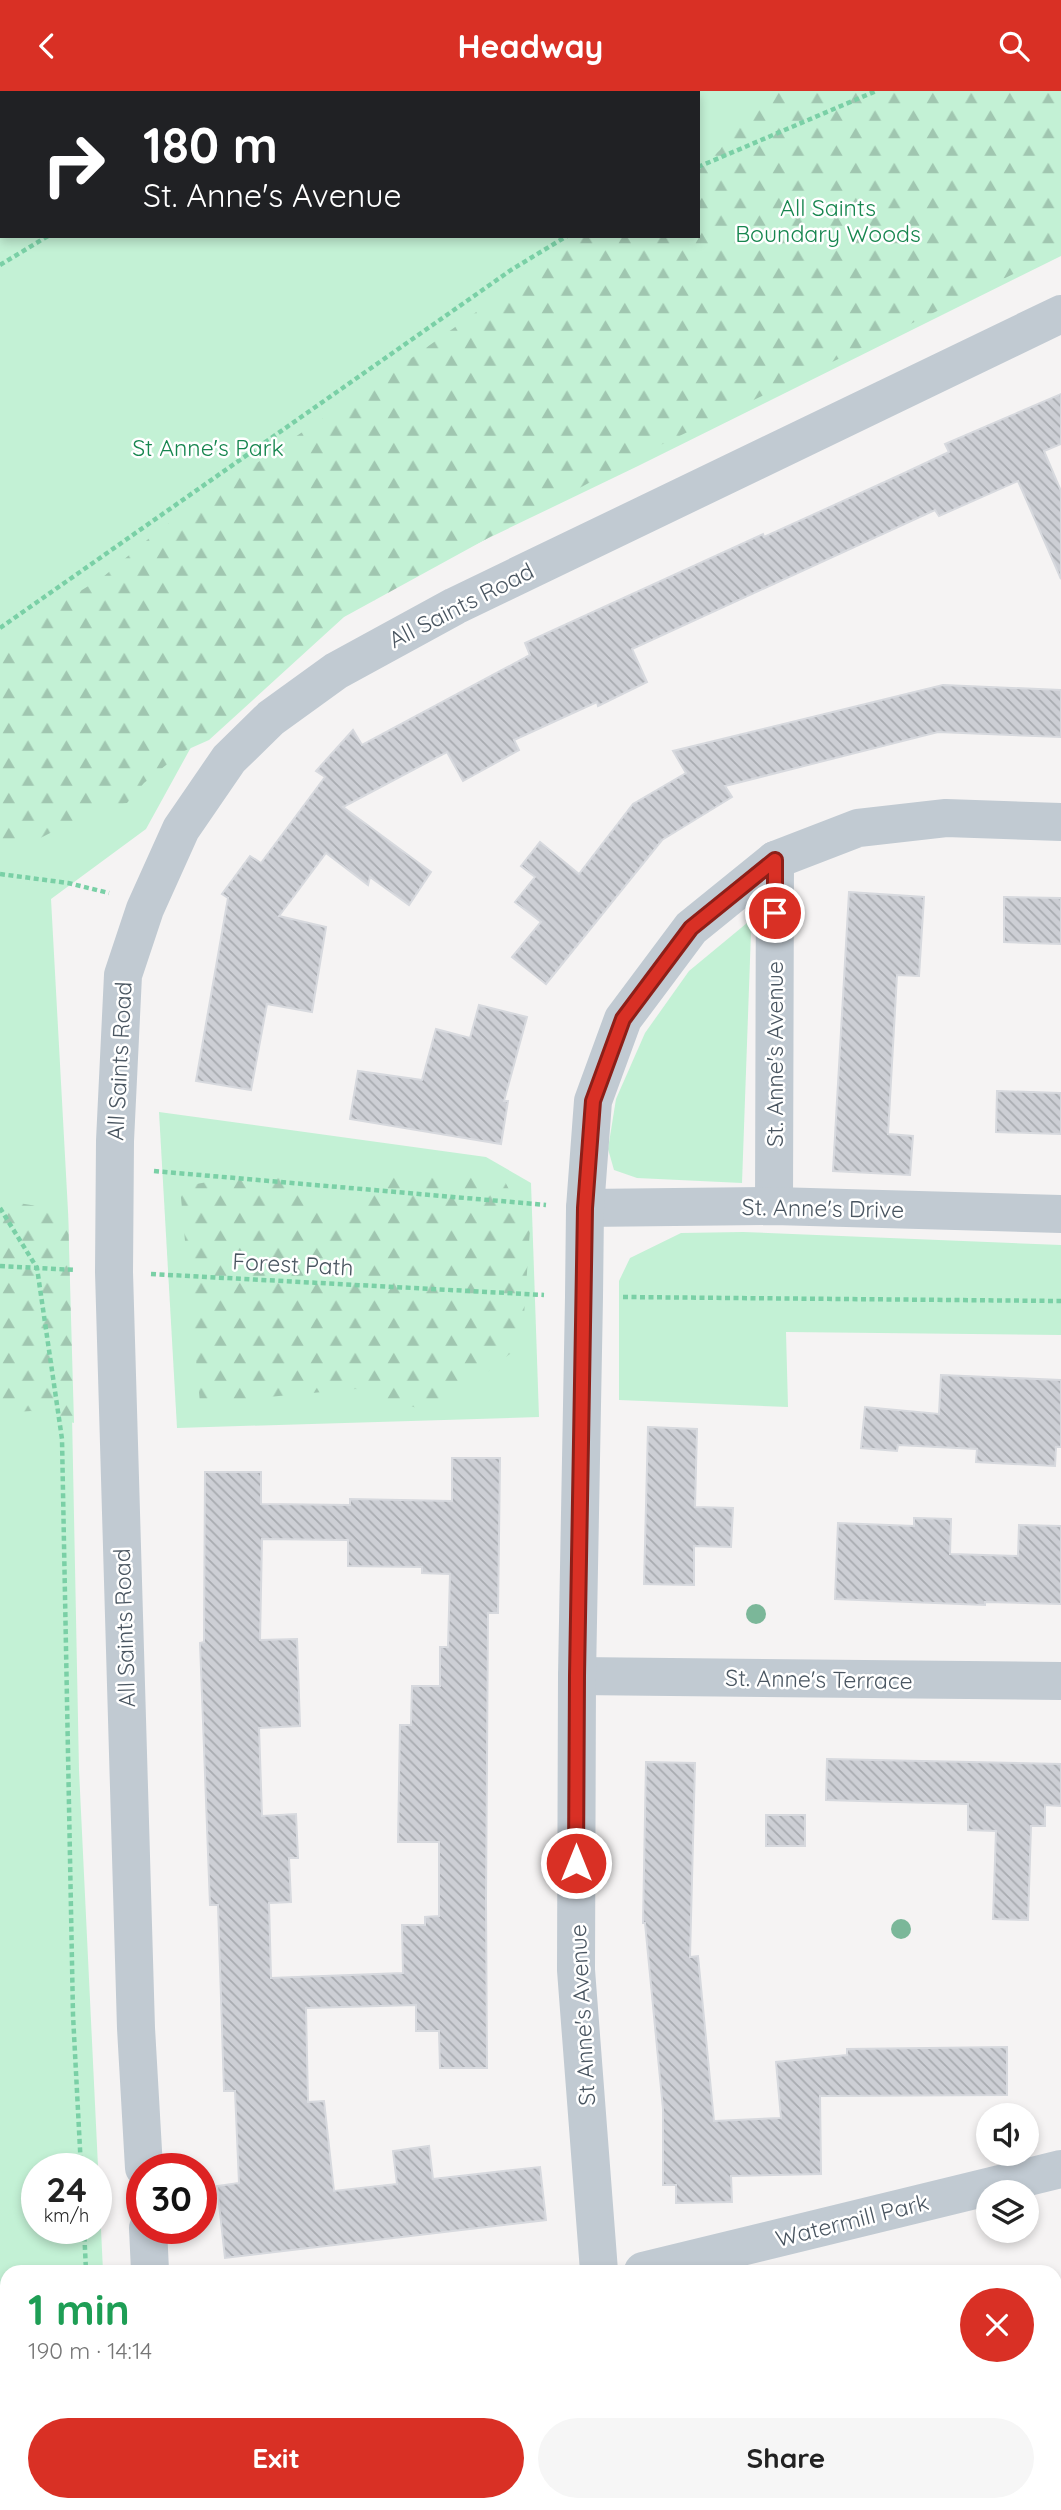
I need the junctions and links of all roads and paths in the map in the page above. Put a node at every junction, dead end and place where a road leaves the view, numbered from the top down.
1 (876, 91) edge
2 (700, 166) edge
3 (45, 238) edge
4 (564, 238) edge
5 (0, 265) edge
6 (1061, 314) edge
7 (0, 628) edge
8 (1061, 822) edge
9 (775, 860) junction
10 (0, 874) edge
11 (145, 909) junction
12 (115, 1168) junction
13 (774, 1206) junction
14 (0, 1208) edge
15 (585, 1208) junction
16 (1061, 1214) edge
17 (0, 1266) edge
18 (37, 1268) junction
19 (114, 1272) junction
20 (584, 1297) junction
21 (1061, 1301) edge
22 (577, 1676) junction
23 (1061, 1681) edge
24 (80, 2153) edge
25 (143, 2153) edge
26 (1061, 2169) edge
27 (85, 2244) edge
28 (149, 2244) edge
29 (86, 2265) edge
30 (150, 2265) edge
31 (599, 2265) edge
32 (668, 2265) edge

1 - 2 path
3 - 5 path
4 - 7 path
6 - 11 street, All Saints Road
8 - 9 street, St Anne's Avenue
9 - 13 street, St. Anne's Avenue
9 - 15 street, St Anne's Avenue
10 - 11 path
11 - 12 street, All Saints Road
12 - 15 path
12 - 19 street, All Saints Road
13 - 15 street, St. Anne's Drive
13 - 16 street, St. Anne's Drive
14 - 18 path
15 - 20 street, St Anne's Avenue
17 - 18 path, Forest Path
18 - 19 path, Forest Path
18 - 24 path
19 - 20 path, Forest Path
19 - 25 street, All Saints Road
20 - 21 path, Forest Path
20 - 22 street, St Anne's Avenue
22 - 23 street, St. Anne's Terrace
22 - 31 street, St Anne's Avenue
26 - 32 street, Watermill Park
27 - 29 path
28 - 30 street

